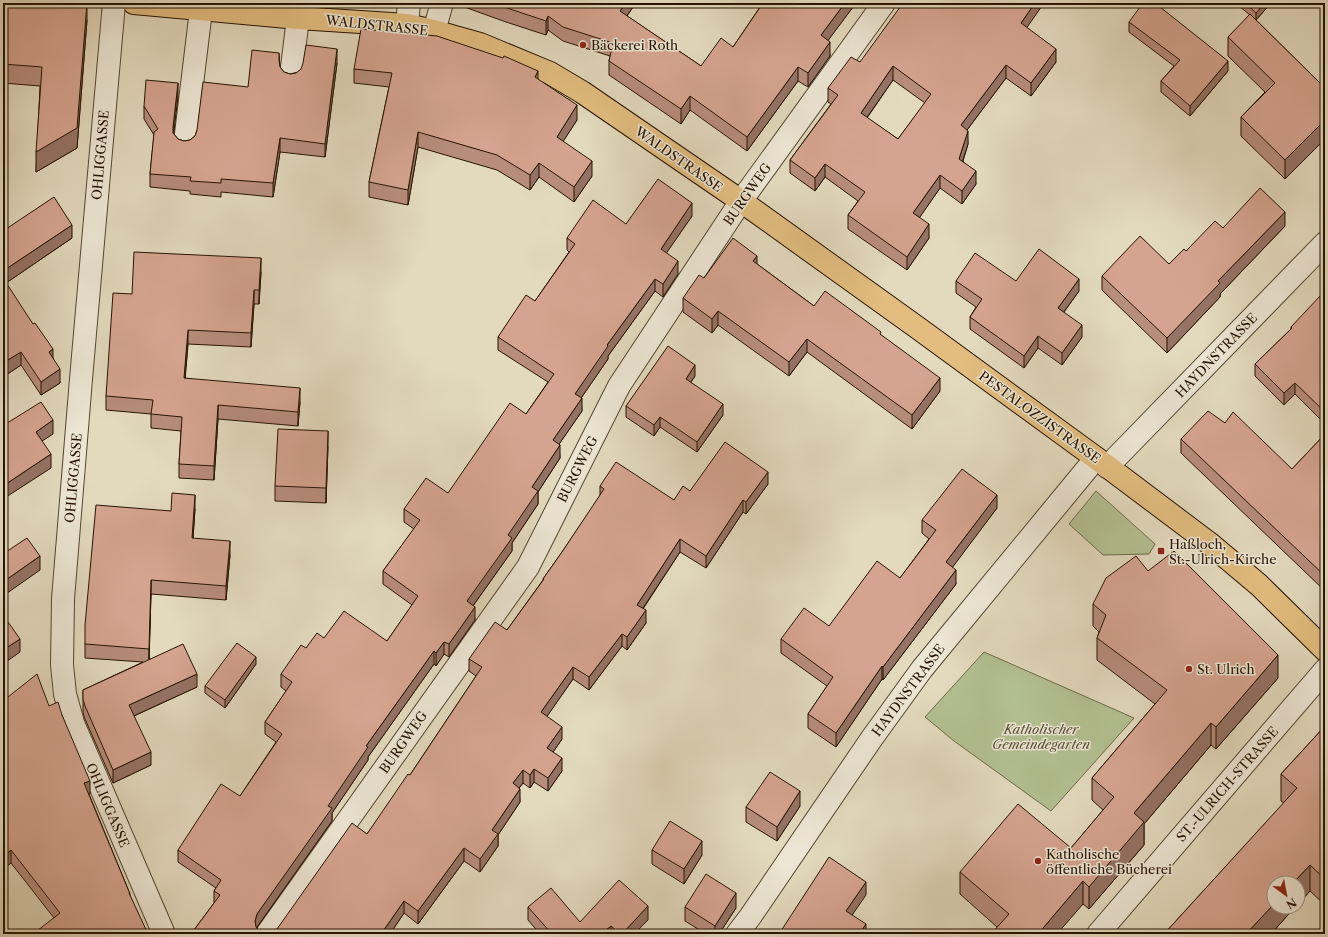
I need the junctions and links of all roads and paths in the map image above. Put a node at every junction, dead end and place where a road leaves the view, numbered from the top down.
1 (114, 3) edge
2 (134, 3) edge
3 (409, 3) edge
4 (442, 3) edge
5 (884, 3) edge
6 (200, 10) junction
7 (298, 18) junction
8 (407, 25) junction
9 (434, 31) junction
10 (291, 74) edge
11 (185, 142) edge
12 (741, 201) junction
13 (1325, 243) edge
14 (1102, 463) junction
15 (1325, 650) edge
16 (1325, 670) edge
17 (164, 934) edge
18 (267, 934) edge
19 (737, 934) edge
20 (1098, 934) edge

1 - 17 street, OHLIGGASSE
2 - 6 main road, WALDSTRASSE
3 - 8 street
4 - 9 street
5 - 12 street, BURGWEG
6 - 7 main road, WALDSTRASSE
6 - 11 street
7 - 8 main road, WALDSTRASSE
7 - 10 street
8 - 9 main road, WALDSTRASSE
9 - 12 main road, WALDSTRASSE
12 - 14 main road, PESTALOZZISTRASSE
12 - 18 street, BURGWEG
13 - 14 street, HAYDNSTRASSE
14 - 15 main road, PESTALOZZISTRASSE
14 - 19 street, HAYDNSTRASSE
16 - 20 street, ST.-ULRICH-STRASSE

